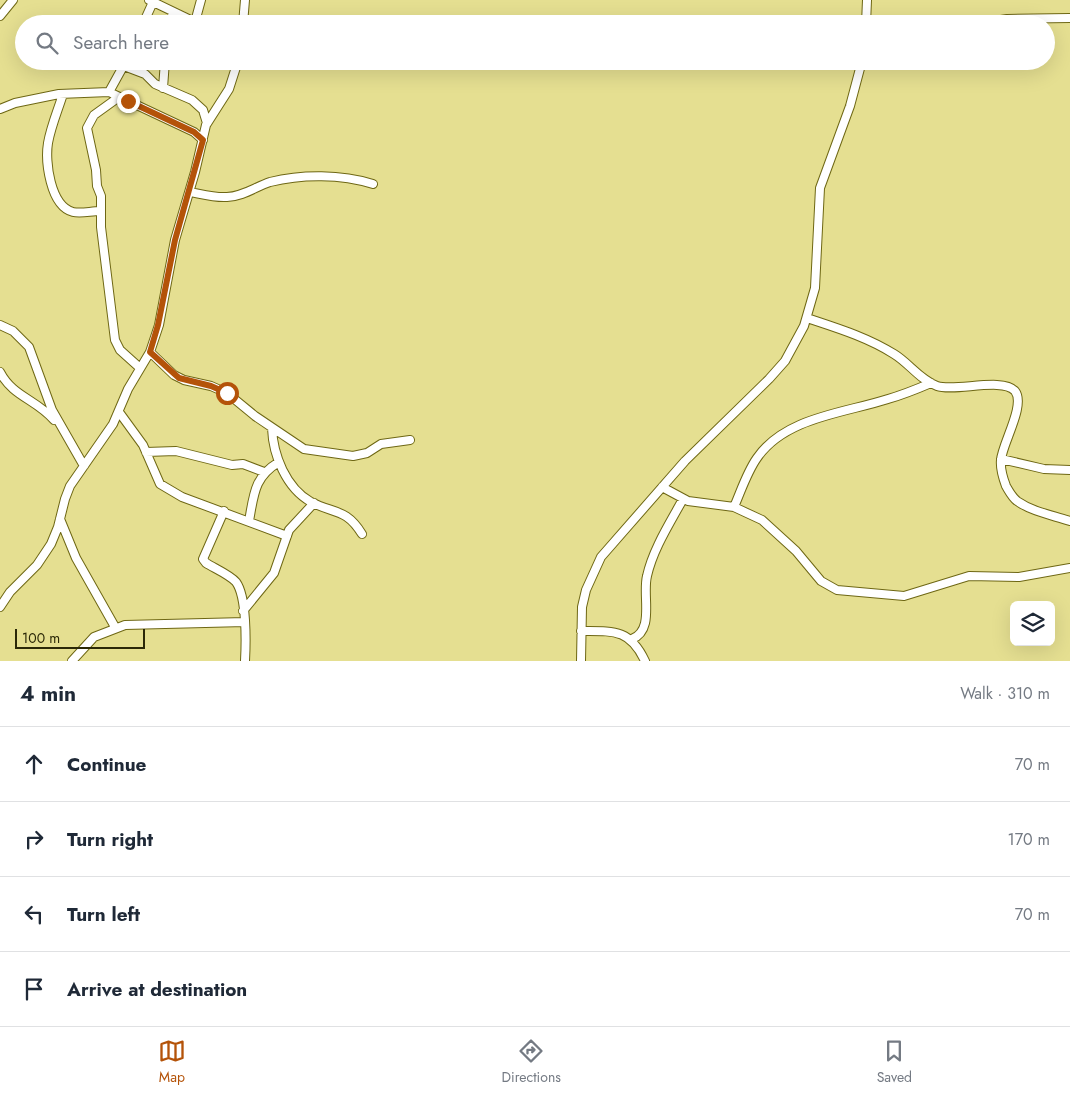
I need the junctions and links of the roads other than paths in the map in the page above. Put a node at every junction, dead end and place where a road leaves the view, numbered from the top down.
1 (13, 0) edge
2 (201, 0) edge
3 (245, 0) edge
4 (867, 0) edge
5 (156, 2) edge
6 (172, 12) junction
7 (148, 15) edge
8 (172, 15) edge
9 (178, 15) edge
10 (197, 15) edge
11 (244, 15) edge
12 (866, 15) edge
13 (0, 16) edge
14 (1055, 18) edge
15 (1070, 18) edge
16 (122, 70) edge
17 (137, 70) edge
18 (164, 70) edge
19 (235, 70) edge
20 (860, 70) edge
21 (163, 88) junction
22 (109, 92) junction
23 (63, 94) junction
24 (119, 97) junction
25 (0, 109) edge
26 (207, 123) junction
27 (203, 140) junction
28 (373, 184) dead end
29 (190, 192) junction
30 (100, 210) junction
31 (807, 318) junction
32 (0, 325) edge
33 (150, 352) junction
34 (140, 368) junction
35 (0, 372) edge
36 (931, 383) junction
37 (119, 412) junction
38 (272, 428) junction
39 (65, 433) junction
40 (410, 440) dead end
41 (146, 452) junction
42 (1000, 459) junction
43 (279, 462) junction
44 (84, 466) junction
45 (1070, 470) edge
46 (264, 472) junction
47 (662, 486) junction
48 (683, 499) junction
49 (314, 503) junction
50 (734, 507) junction
51 (224, 511) junction
52 (60, 519) junction
53 (248, 520) junction
54 (1070, 521) edge
55 (362, 534) dead end
56 (287, 536) junction
57 (1070, 568) edge
58 (0, 606) edge
59 (244, 611) junction
60 (245, 622) junction
61 (115, 628) junction
62 (581, 631) junction
63 (632, 639) junction
64 (72, 661) edge
65 (245, 661) edge
66 (581, 661) edge
67 (645, 661) edge

1 - 13 street
2 - 10 street
3 - 11 street
4 - 12 street
5 - 6 street
5 - 7 street
6 - 8 street
6 - 9 street
14 - 15 street
16 - 22 street
17 - 21 street
18 - 21 street
19 - 26 street
20 - 31 street
21 - 26 street
22 - 23 street
22 - 24 street
23 - 25 street
23 - 30 street
24 - 27 street
24 - 30 street
26 - 27 street
27 - 29 street
28 - 29 street
29 - 33 street
30 - 34 street
31 - 36 street
31 - 47 street
32 - 39 street
33 - 34 street
33 - 38 street
34 - 37 street
35 - 39 street
36 - 42 street
36 - 50 street
37 - 41 street
37 - 44 street
38 - 40 street
38 - 43 street
39 - 44 street
41 - 46 street
41 - 51 street
42 - 45 street
42 - 54 street
43 - 46 street
43 - 49 street
44 - 52 street
46 - 53 street
47 - 48 street
47 - 62 street
48 - 50 street
48 - 63 street
49 - 55 street
49 - 56 street
50 - 57 street
51 - 53 street
51 - 59 street
52 - 58 street
52 - 61 street
53 - 56 street
56 - 59 street
59 - 60 street
60 - 61 street
60 - 65 street
61 - 64 street
62 - 63 street
62 - 66 street
63 - 67 street

